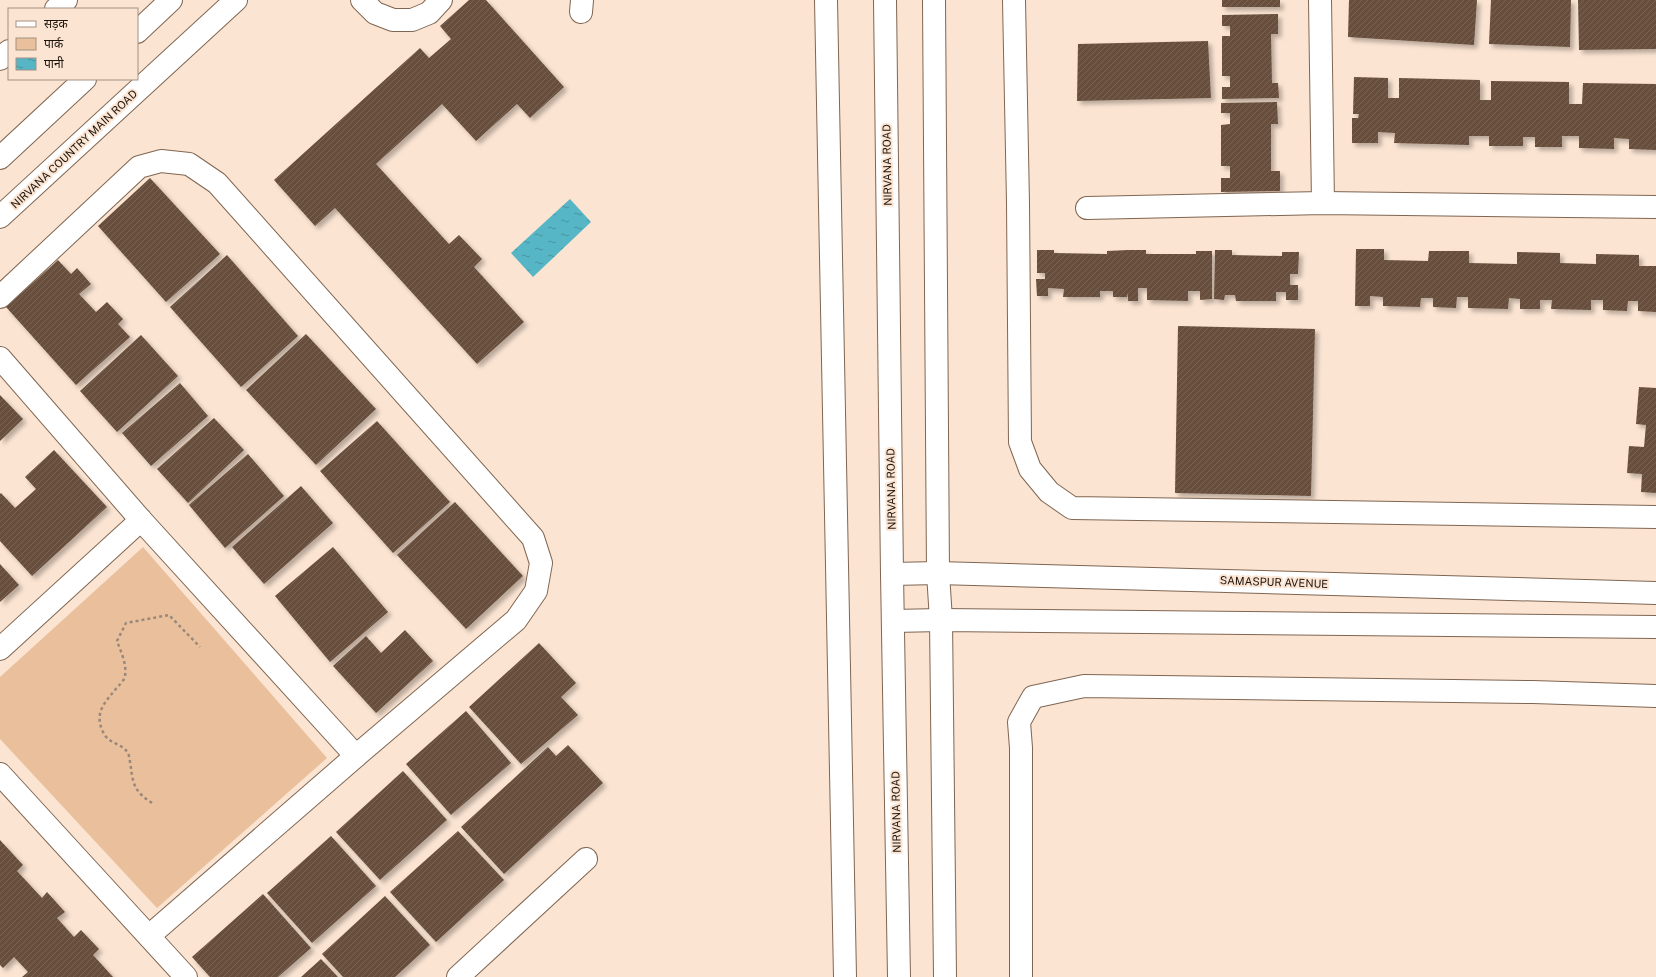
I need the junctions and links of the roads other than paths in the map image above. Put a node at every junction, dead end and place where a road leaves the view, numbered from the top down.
1 (66, 0) edge
2 (171, 0) edge
3 (236, 0) edge
4 (362, 0) edge
5 (441, 0) edge
6 (826, 0) edge
7 (885, 0) edge
8 (934, 0) edge
9 (1014, 0) edge
10 (1320, 0) edge
11 (57, 8) edge
12 (138, 31) edge
13 (8, 52) edge
14 (0, 59) edge
15 (85, 80) edge
16 (0, 158) edge
17 (1322, 203) junction
18 (1656, 207) edge
19 (1087, 208) dead end
20 (0, 216) edge
21 (0, 297) edge
22 (0, 358) edge
23 (1656, 517) edge
24 (141, 520) junction
25 (938, 573) junction
26 (892, 574) junction
27 (1656, 593) edge
28 (941, 620) junction
29 (893, 621) junction
30 (1656, 627) edge
31 (0, 649) edge
32 (1656, 696) edge
33 (356, 756) junction
34 (0, 774) edge
35 (586, 859) dead end
36 (149, 936) junction
37 (186, 977) edge
38 (458, 977) edge
39 (845, 977) edge
40 (899, 977) edge
41 (945, 977) edge
42 (1021, 977) edge

1 - 11 street
2 - 12 street
3 - 20 street, NIRVANA COUNTRY MAIN ROAD
4 - 5 street
6 - 39 street
7 - 26 street, NIRVANA ROAD
8 - 25 street
9 - 23 street
10 - 17 street
13 - 14 street
15 - 16 street
17 - 18 street
17 - 19 street
21 - 33 street
22 - 24 street
24 - 31 street
24 - 33 street
25 - 26 street, SAMASPUR AVENUE
25 - 27 street, SAMASPUR AVENUE
25 - 28 street
26 - 29 street, NIRVANA ROAD
28 - 29 street
28 - 30 street
28 - 41 street
29 - 40 street, NIRVANA ROAD
32 - 42 street
33 - 36 street
34 - 36 street
35 - 38 street
36 - 37 street

